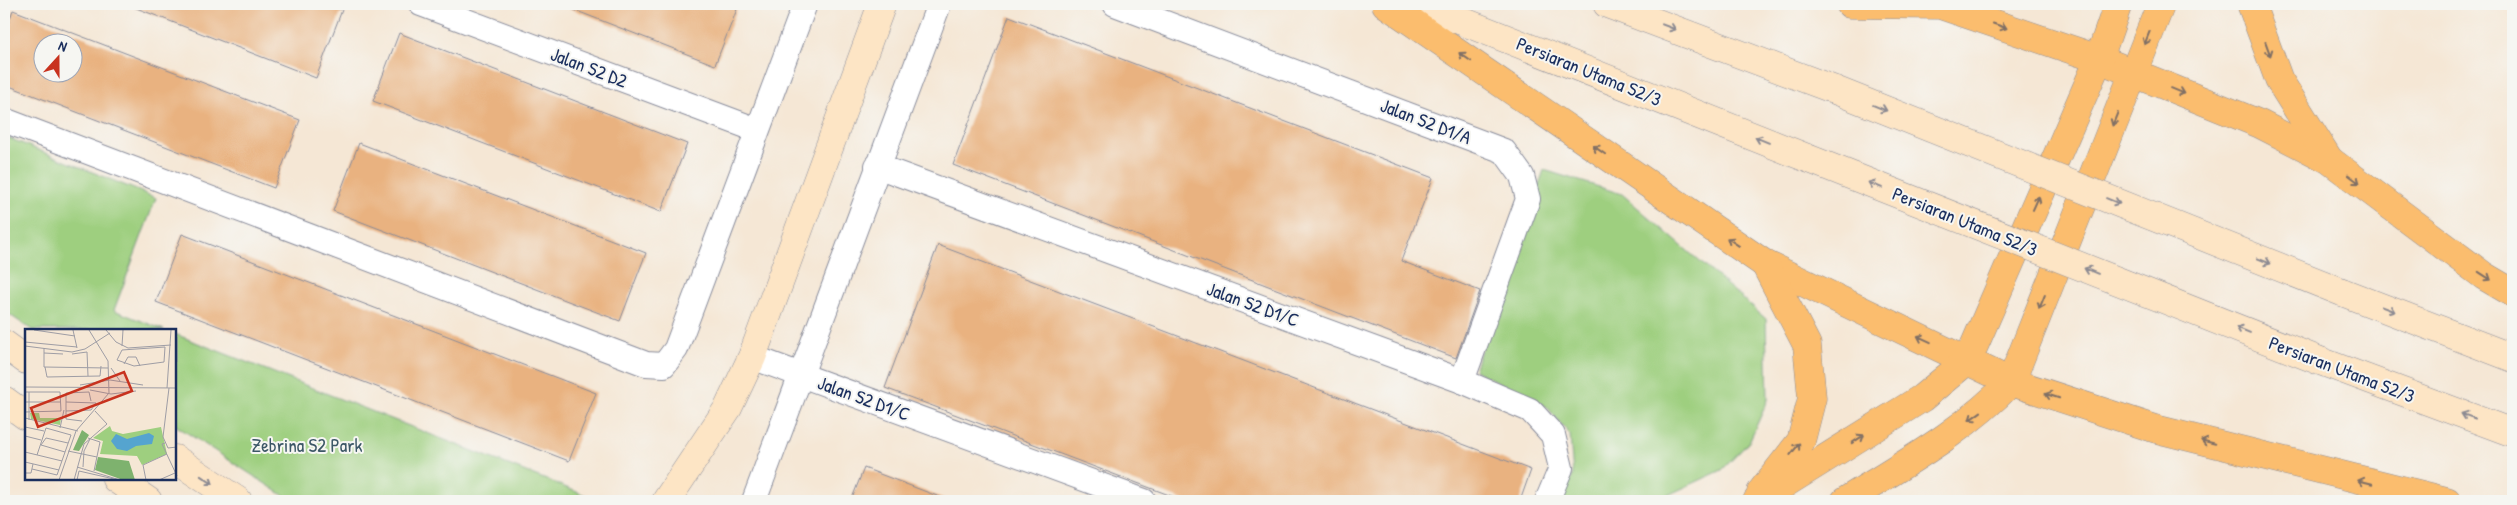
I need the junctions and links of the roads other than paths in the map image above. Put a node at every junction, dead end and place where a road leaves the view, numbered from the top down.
1 (421, 4) edge
2 (805, 4) edge
3 (882, 4) edge
4 (940, 4) edge
5 (1115, 4) edge
6 (1386, 4) edge
7 (1419, 4) edge
8 (1607, 4) edge
9 (1850, 4) edge
10 (2118, 4) edge
11 (2161, 4) edge
12 (2251, 4) edge
13 (1943, 5) edge
14 (2099, 59) junction
15 (2133, 73) junction
16 (4, 120) edge
17 (757, 130) junction
18 (2328, 159) junction
19 (877, 166) junction
20 (1765, 264) junction
21 (2513, 293) edge
22 (4, 344) edge
23 (752, 357) junction
24 (2513, 358) edge
25 (25, 359) edge
26 (1968, 360) junction
27 (801, 375) junction
28 (1462, 381) junction
29 (2011, 382) junction
30 (4, 400) edge
31 (25, 415) edge
32 (2513, 433) edge
33 (176, 460) edge
34 (117, 480) edge
35 (148, 501) edge
36 (238, 501) edge
37 (666, 501) edge
38 (754, 501) edge
39 (1144, 501) edge
40 (1547, 501) edge
41 (1756, 501) edge
42 (1845, 501) edge
43 (2447, 501) edge

1 - 17 street, Jalan S2 D2
2 - 17 street
3 - 23 main road
4 - 19 street
5 - 28 street, Jalan S2 D1/A
20 -> 6 main road
32 -> 7 main road, Persiaran Utama S2/3, bridge
8 -> 24 main road, bridge
9 - 13 main road
10 - 14 main road
11 -> 15 main road
12 -> 18 main road
13 -> 14 main road
14 - 15 main road
26 -> 14 main road
15 -> 18 main road
15 -> 29 main road
16 - 17 street
18 -> 21 main road
19 - 27 street
19 - 28 street, Jalan S2 D1/C
26 -> 20 main road
41 -> 20 main road
22 - 25 main road
23 - 27 street, Jalan S2 D1/C
23 - 37 main road
26 - 29 main road
41 -> 26 main road
27 - 38 street
27 - 39 street, Jalan S2 D1/C
28 - 40 street, Jalan S2 D1/C
29 -> 42 main road
43 -> 29 main road
30 - 31 main road
33 -> 36 main road
34 - 35 main road

